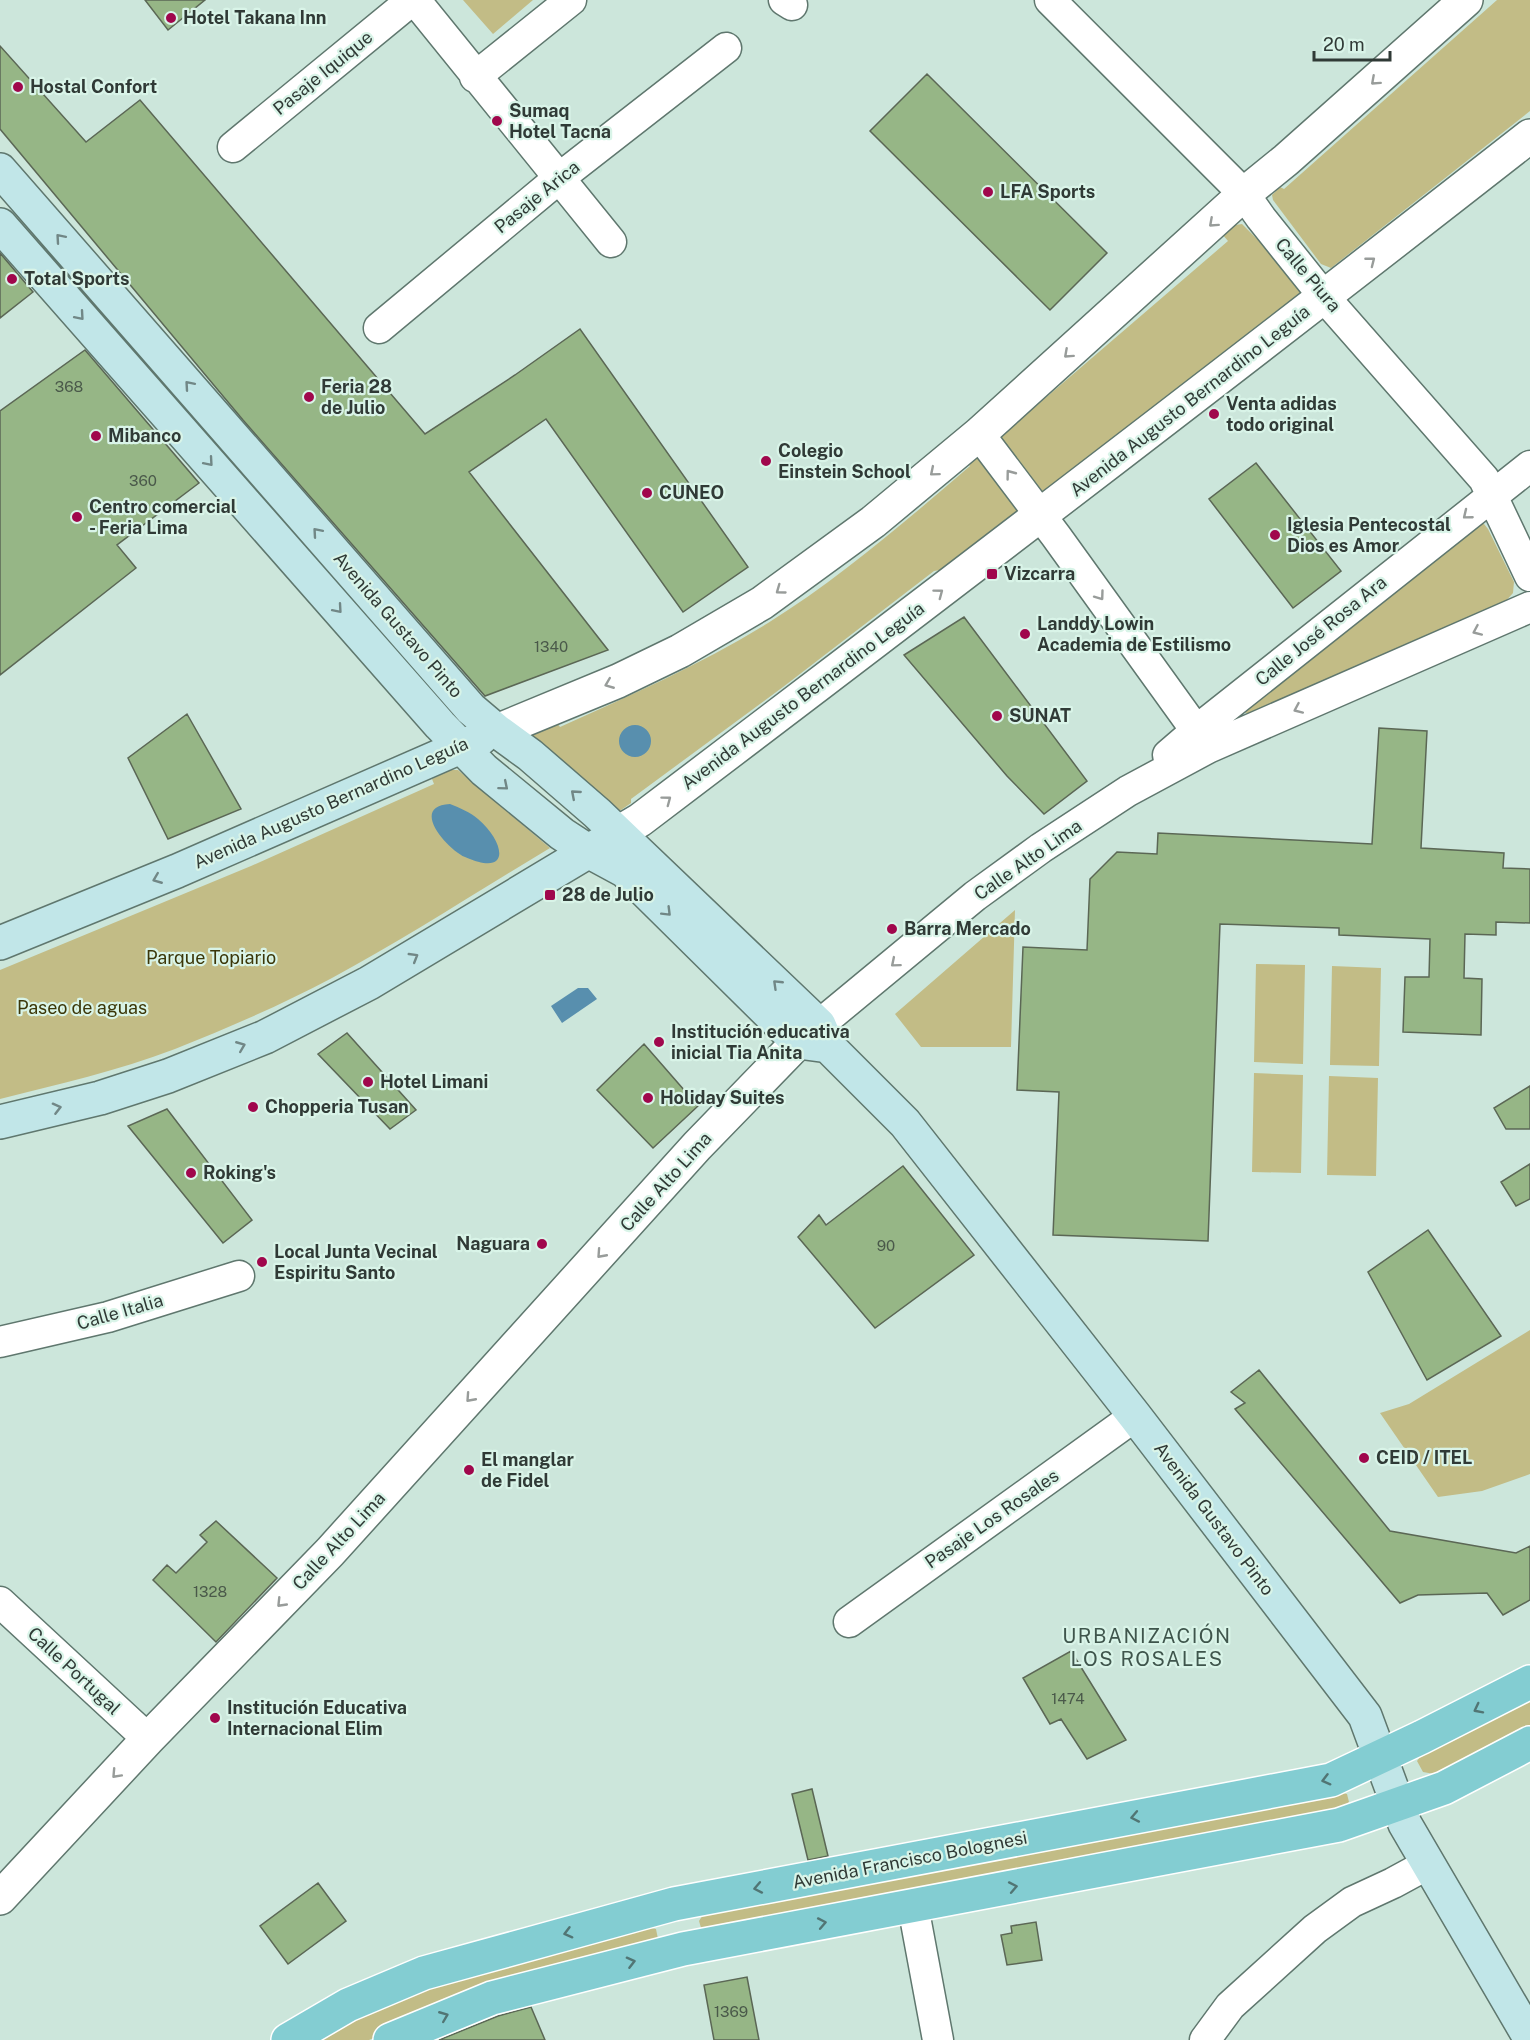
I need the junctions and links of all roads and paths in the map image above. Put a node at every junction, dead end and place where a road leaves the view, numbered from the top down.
1 (413, 0) edge
2 (572, 0) edge
3 (1050, 0) edge
4 (1466, 0) edge
5 (726, 48) dead end
6 (475, 76) junction
7 (1530, 136) edge
8 (233, 147) dead end
9 (0, 170) edge
10 (558, 178) junction
11 (1244, 194) junction
12 (0, 225) edge
13 (611, 243) dead end
14 (1325, 297) junction
15 (379, 328) dead end
16 (979, 434) junction
17 (1530, 466) edge
18 (1492, 494) junction
19 (1041, 515) junction
20 (1530, 576) edge
21 (1530, 607) edge
22 (496, 731) junction
23 (1203, 739) junction
24 (461, 746) junction
25 (618, 833) junction
26 (588, 851) junction
27 (0, 943) edge
28 (815, 1037) junction
29 (0, 1122) edge
30 (239, 1276) dead end
31 (0, 1342) edge
32 (1135, 1416) junction
33 (0, 1602) edge
34 (849, 1622) dead end
35 (1530, 1682) edge
36 (148, 1739) junction
37 (1530, 1743) edge
38 (1380, 1757) junction
39 (1398, 1804) junction
40 (1428, 1864) junction
41 (0, 1898) edge
42 (674, 1905) junction
43 (913, 1906) junction
44 (683, 1949) junction
45 (1530, 2038) edge
46 (288, 2040) edge
47 (390, 2040) edge
48 (938, 2040) edge
49 (1205, 2040) edge

1 - 6 street
1 - 8 street, Pasaje Iquique
2 - 6 street
3 - 11 street, Calle Piura
4 -> 11 street, Avenida Augusto Bernardino Leguía
5 - 10 street, Pasaje Arica
6 - 10 street
14 -> 7 street, Avenida Augusto Bernardino Leguía
22 -> 9 main road, Avenida Gustavo Pinto
10 - 13 street
10 - 15 street, Pasaje Arica
11 - 14 street, Calle Piura
11 -> 16 street, Avenida Augusto Bernardino Leguía
12 -> 24 main road, Avenida Gustavo Pinto
14 - 18 street, Calle Piura
14 - 19 street, Avenida Augusto Bernardino Leguía
19 -> 16 street
16 -> 22 street, Avenida Augusto Bernardino Leguía
17 - 18 street, Calle José Rosa Ara
18 - 20 street, Calle Piura
18 -> 23 street, Calle José Rosa Ara
19 -> 23 street
25 -> 19 street, Avenida Augusto Bernardino Leguía
21 -> 23 street, Calle Alto Lima
22 - 24 main road, Avenida Augusto Bernardino Leguía
25 -> 22 main road, Avenida Gustavo Pinto
23 -> 28 street, Calle Alto Lima
24 -> 26 main road, Avenida Gustavo Pinto
24 -> 27 main road, Avenida Augusto Bernardino Leguía
25 - 26 main road, Avenida Augusto Bernardino Leguía
28 -> 25 main road, Avenida Gustavo Pinto
26 -> 28 main road, Avenida Gustavo Pinto
29 -> 26 main road, Avenida Augusto Bernardino Leguía
28 - 32 main road, Avenida Gustavo Pinto
28 -> 36 street, Calle Alto Lima
30 - 31 street, Calle Italia
32 - 34 street, Pasaje Los Rosales
32 - 38 main road, Avenida Gustavo Pinto
33 - 36 street, Calle Portugal
35 -> 38 main road, Avenida Francisco Bolognesi
36 -> 41 street, Calle Alto Lima
37 - 39 main road
38 - 39 main road, Avenida Gustavo Pinto
38 -> 42 main road, Avenida Francisco Bolognesi
39 - 40 main road, Avenida Gustavo Pinto
43 -> 39 main road
40 - 45 main road, Avenida Gustavo Pinto
40 - 49 street
42 - 44 main road
42 -> 46 main road, Avenida Francisco Bolognesi
44 -> 43 main road
43 - 48 street
47 -> 44 main road

